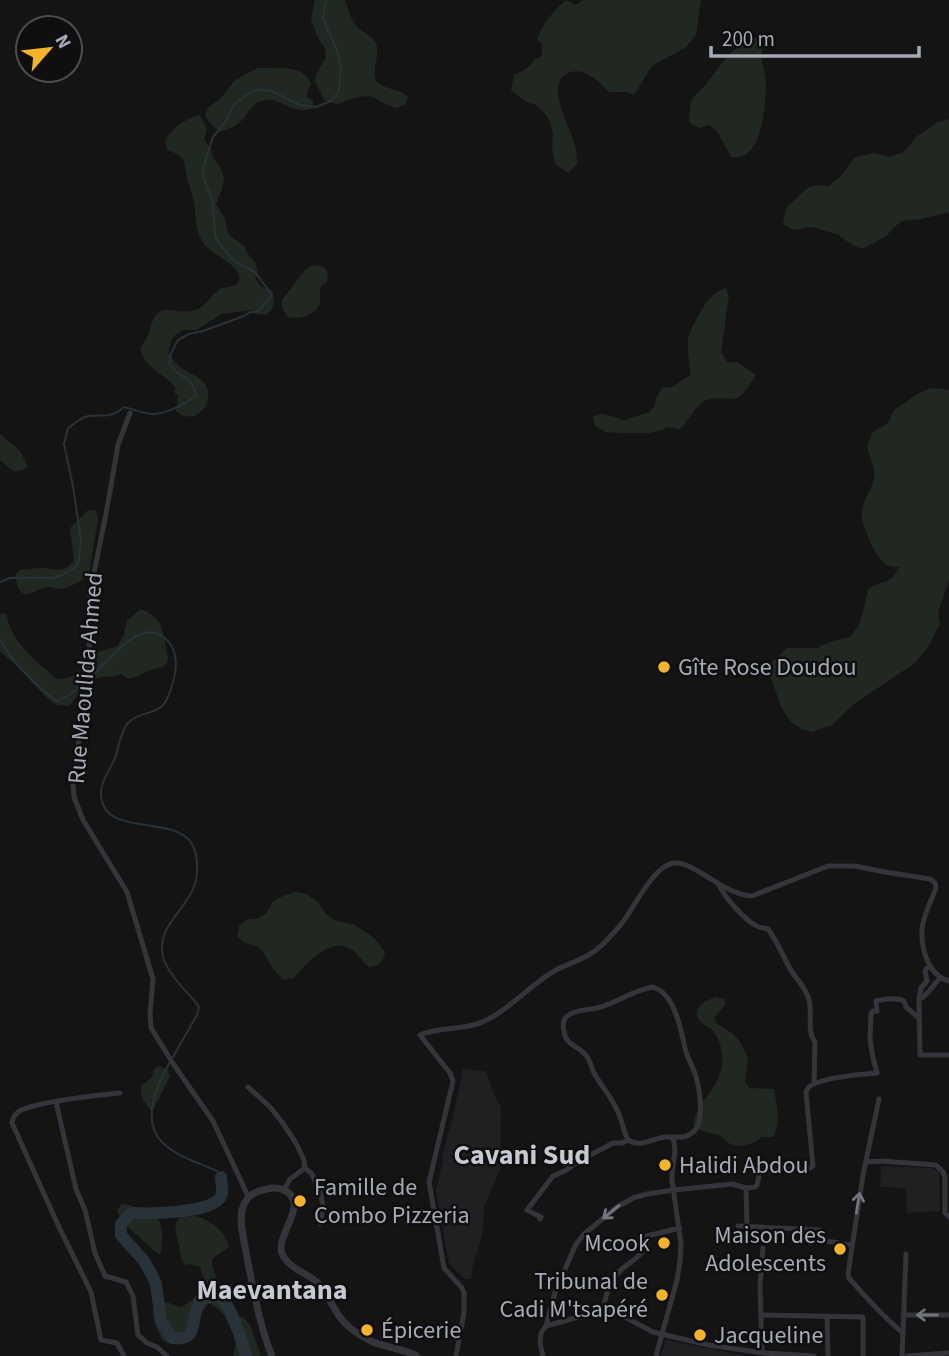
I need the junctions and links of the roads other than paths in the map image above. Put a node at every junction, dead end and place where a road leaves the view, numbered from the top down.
1 (130, 413) dead end
2 (719, 885) junction
3 (930, 967) junction
4 (940, 978) junction
5 (949, 981) edge
6 (919, 1000) junction
7 (919, 1018) junction
8 (949, 1055) edge
9 (814, 1084) junction
10 (248, 1087) dead end
11 (120, 1093) dead end
12 (879, 1100) dead end
13 (56, 1102) junction
14 (673, 1138) junction
15 (628, 1140) junction
16 (866, 1162) junction
17 (305, 1167) junction
18 (746, 1188) junction
19 (284, 1190) junction
20 (674, 1190) junction
21 (248, 1196) junction
22 (949, 1217) edge
23 (540, 1219) dead end
24 (320, 1224) dead end
25 (738, 1226) dead end
26 (747, 1226) junction
27 (680, 1228) junction
28 (852, 1245) junction
29 (763, 1248) dead end
30 (906, 1254) dead end
31 (869, 1300) junction
32 (604, 1310) junction
33 (762, 1315) junction
34 (827, 1315) junction
35 (905, 1315) junction
36 (949, 1315) edge
37 (863, 1317) junction
38 (546, 1326) junction
39 (663, 1333) junction
40 (903, 1334) junction
41 (762, 1352) junction
42 (949, 1353) edge
43 (124, 1356) edge
44 (167, 1356) edge
45 (272, 1356) edge
46 (416, 1356) edge
47 (456, 1356) edge
48 (543, 1356) edge
49 (656, 1356) edge
50 (814, 1356) edge
51 (828, 1356) edge
52 (863, 1356) edge
53 (904, 1356) edge

1 - 21 street, Rue Maoulida Ahmed
2 - 3 street
2 - 9 street
2 - 47 street
3 - 4 street
3 - 6 street
4 - 5 street
4 - 6 street
6 - 7 street
7 - 8 street
7 - 9 street
9 - 18 street
10 - 17 street
11 - 13 street
12 - 16 street
13 - 43 street
13 - 44 street
14 - 15 street
14 - 15 street
14 - 20 street
15 - 23 street
16 - 22 street
28 -> 16 street
17 - 19 street
17 - 24 street
18 - 20 street
18 - 26 street
19 - 21 street
19 - 46 street
20 - 27 street
20 -> 38 street
21 - 45 street
25 - 26 street
26 - 28 street
27 - 32 street
27 - 39 street
28 - 31 street
29 - 33 street
30 - 35 street
31 - 37 street
31 - 40 street
32 - 38 street
32 - 39 street
33 - 34 street
33 - 41 street
34 - 37 street
34 - 51 street
36 -> 35 street
35 - 40 street
37 - 52 street
38 - 48 street
39 - 41 street
39 - 49 street
40 - 53 street
41 - 50 street
42 - 53 street

